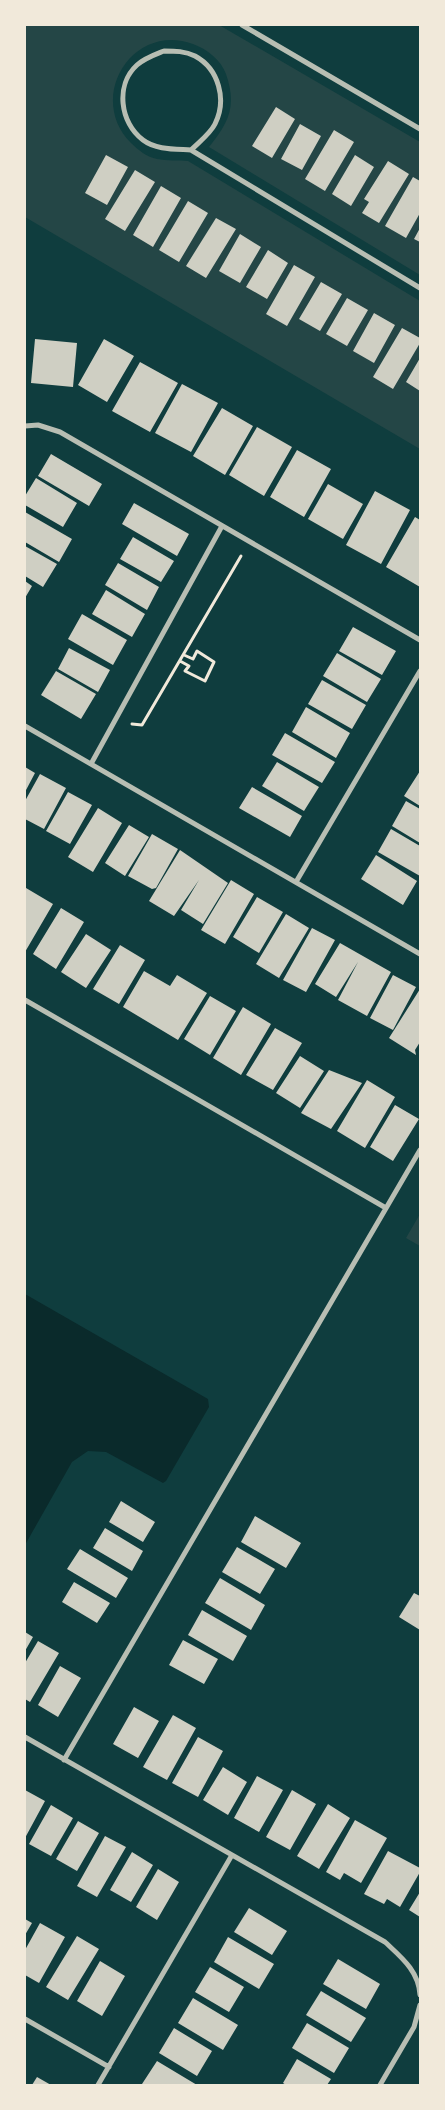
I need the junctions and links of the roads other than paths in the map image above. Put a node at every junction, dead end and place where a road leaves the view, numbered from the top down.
1 (242, 25) edge
2 (420, 129) edge
3 (191, 150) junction
4 (420, 288) edge
5 (25, 426) edge
6 (222, 526) junction
7 (420, 640) edge
8 (420, 672) edge
9 (25, 726) edge
10 (91, 764) junction
11 (296, 882) junction
12 (420, 954) edge
13 (25, 1000) edge
14 (420, 1150) edge
15 (386, 1208) junction
16 (25, 1737) edge
17 (64, 1760) junction
18 (232, 1855) junction
19 (420, 1995) edge
20 (420, 2005) edge
21 (25, 2019) edge
22 (109, 2067) junction
23 (98, 2085) edge
24 (380, 2085) edge

1 - 2 street
3 - 3 street
3 - 4 street
5 - 6 street
6 - 7 street
6 - 10 street
8 - 11 street
9 - 10 street
10 - 11 street
11 - 12 street
13 - 15 street
14 - 15 street
15 - 17 street
16 - 17 street
17 - 18 street
18 - 19 street
18 - 22 street
20 - 24 street
21 - 22 street
22 - 23 street

